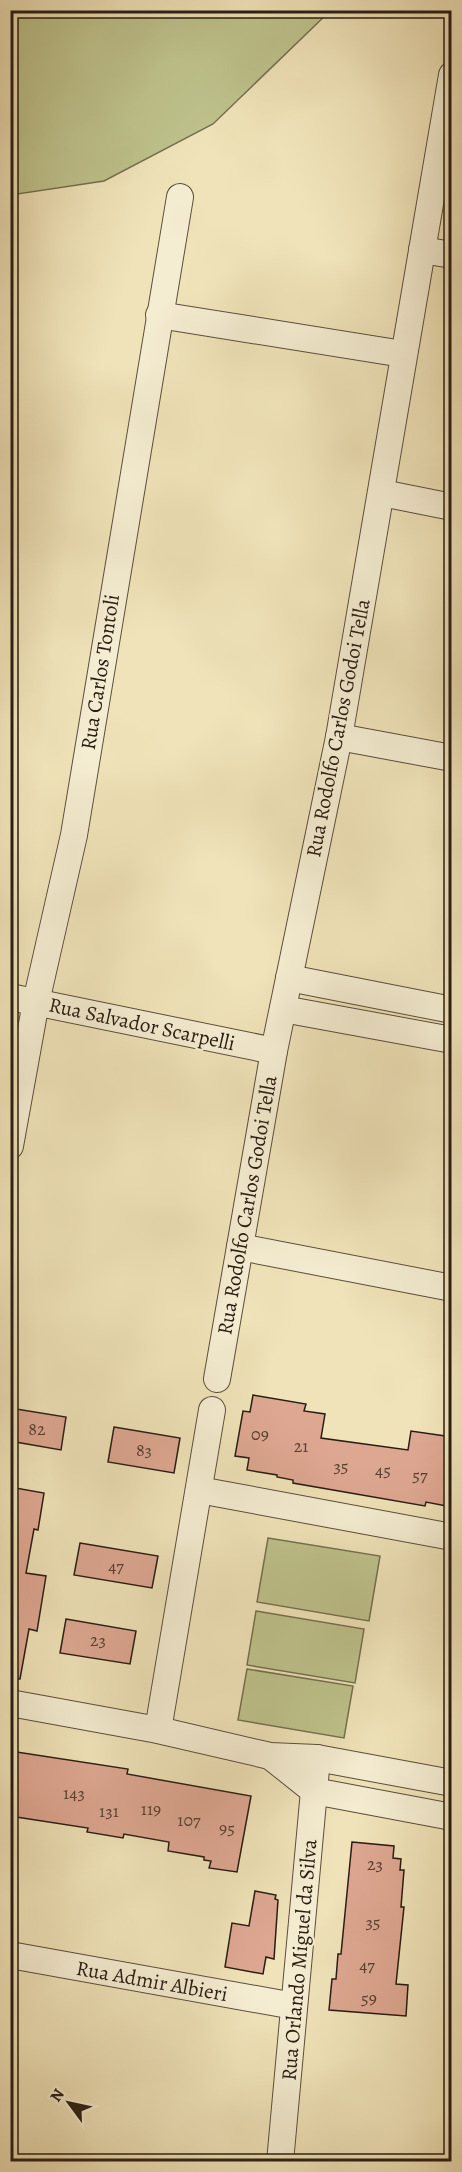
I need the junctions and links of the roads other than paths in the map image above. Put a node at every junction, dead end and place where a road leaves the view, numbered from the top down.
1 (452, 75) edge
2 (180, 197) dead end
3 (422, 250) junction
4 (452, 255) edge
5 (159, 315) junction
6 (403, 354) junction
7 (382, 493) junction
8 (452, 507) edge
9 (339, 737) junction
10 (452, 758) edge
11 (289, 978) junction
12 (10, 997) edge
13 (36, 1002) junction
14 (283, 1009) junction
15 (452, 1010) edge
16 (452, 1040) edge
17 (274, 1051) junction
18 (10, 1146) edge
19 (240, 1247) junction
20 (452, 1288) edge
21 (217, 1379) dead end
22 (212, 1410) dead end
23 (199, 1490) junction
24 (452, 1537) edge
25 (10, 1703) edge
26 (158, 1730) junction
27 (270, 1756) junction
28 (317, 1758) junction
29 (452, 1783) edge
30 (315, 1791) junction
31 (452, 1817) edge
32 (10, 1955) edge
33 (294, 2006) junction
34 (280, 2162) edge

1 - 3 street, Rua Rodolfo Carlos Godoi Tella
2 - 5 street, Rua Carlos Tontoli
3 - 4 street
3 - 6 street, Rua Rodolfo Carlos Godoi Tella
5 - 6 street
5 - 13 street, Rua Carlos Tontoli
6 - 7 street, Rua Rodolfo Carlos Godoi Tella
7 - 8 street
7 - 9 street, Rua Rodolfo Carlos Godoi Tella
9 - 10 street
9 - 11 street, Rua Rodolfo Carlos Godoi Tella
11 - 14 street, Rua Rodolfo Carlos Godoi Tella
11 - 15 street
12 - 13 street, Rua Salvador Scarpelli
13 - 17 street, Rua Salvador Scarpelli
13 - 18 street, Rua Carlos Tontoli
14 - 16 street
14 - 17 street, Rua Rodolfo Carlos Godoi Tella
17 - 19 street, Rua Rodolfo Carlos Godoi Tella
19 - 20 street
19 - 21 street, Rua Rodolfo Carlos Godoi Tella
22 - 23 street
23 - 24 street
23 - 26 street
25 - 26 street
26 - 27 street
27 - 28 street
27 - 30 street
28 - 29 street
28 - 30 street, Rua Orlando Miguel da Silva
30 - 31 street
30 - 33 street, Rua Orlando Miguel da Silva
32 - 33 street, Rua Admir Albieri
33 - 34 street, Rua Orlando Miguel da Silva

